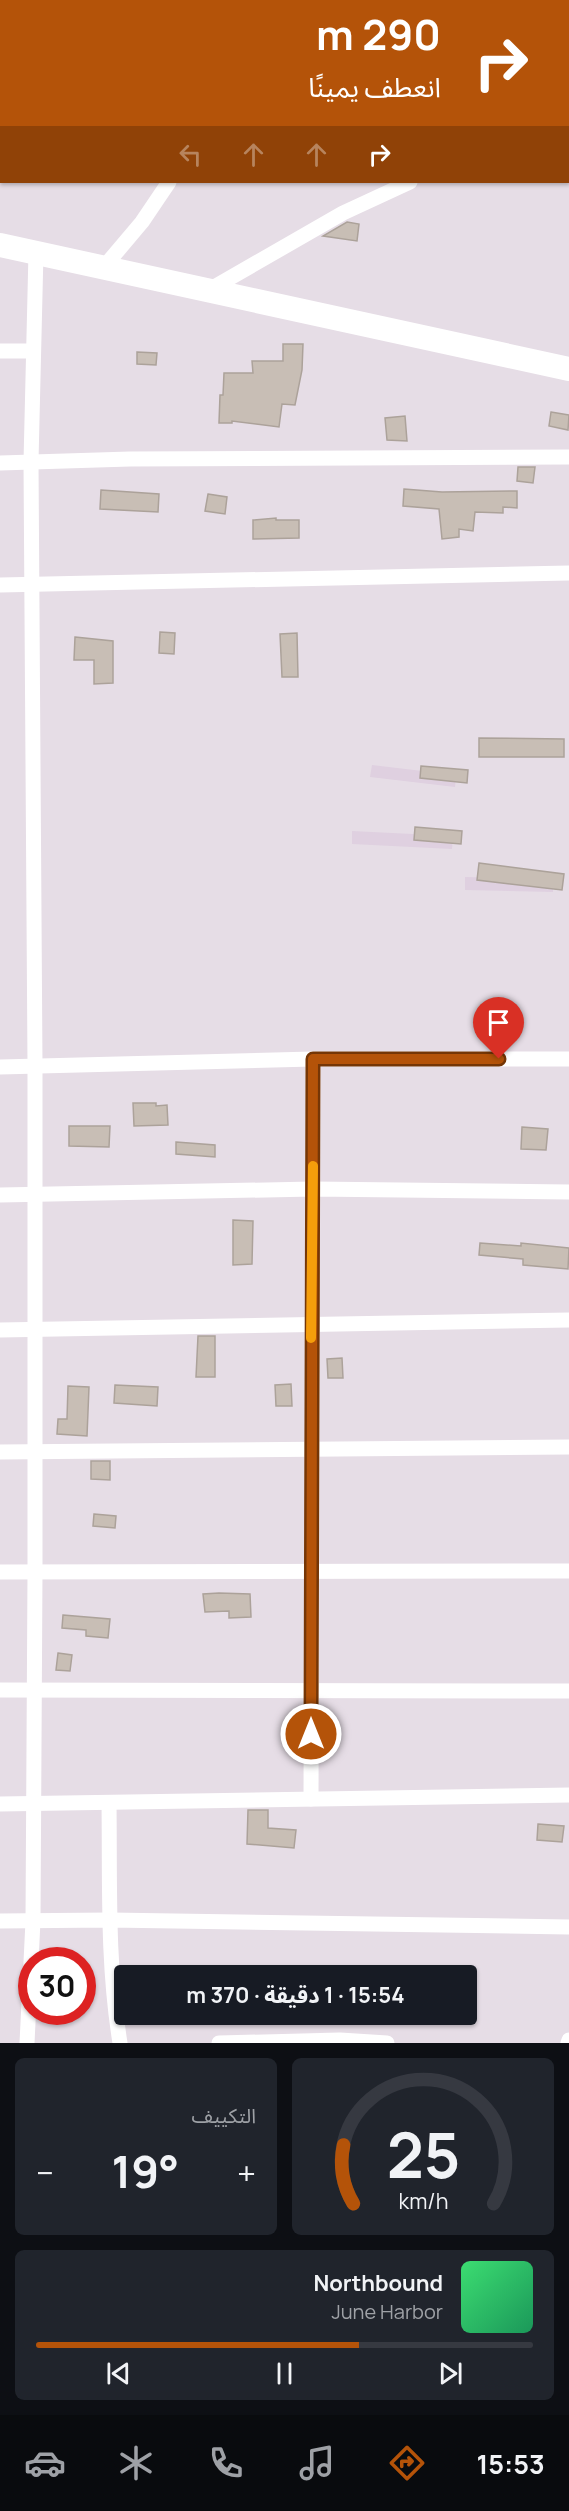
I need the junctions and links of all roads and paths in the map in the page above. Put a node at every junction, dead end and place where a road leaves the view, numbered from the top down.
1 (168, 183) edge
2 (405, 183) edge
3 (382, 188) edge
4 (0, 245) edge
5 (36, 252) junction
6 (104, 267) junction
7 (209, 290) junction
8 (0, 351) edge
9 (33, 351) junction
10 (569, 369) edge
11 (569, 457) edge
12 (31, 462) junction
13 (0, 463) edge
14 (569, 573) edge
15 (0, 585) edge
16 (31, 585) junction
17 (313, 1059) junction
18 (569, 1059) edge
19 (35, 1066) junction
20 (0, 1067) edge
21 (313, 1190) junction
22 (569, 1191) edge
23 (0, 1194) edge
24 (35, 1194) junction
25 (569, 1320) edge
26 (311, 1325) junction
27 (0, 1330) edge
28 (34, 1330) junction
29 (569, 1447) edge
30 (310, 1449) junction
31 (33, 1451) junction
32 (0, 1452) edge
33 (569, 1571) edge
34 (0, 1572) edge
35 (35, 1572) junction
36 (311, 1572) junction
37 (0, 1690) edge
38 (34, 1690) junction
39 (311, 1691) junction
40 (569, 1691) edge
41 (569, 1796) edge
42 (311, 1799) junction
43 (110, 1803) junction
44 (0, 1804) edge
45 (32, 1804) junction
46 (110, 1920) junction
47 (0, 1921) edge
48 (33, 1921) junction
49 (569, 1927) edge
50 (379, 2042) edge
51 (27, 2043) edge
52 (120, 2043) edge
53 (219, 2043) edge
54 (240, 2043) edge

1 - 6 street
2 - 3 street
3 - 7 street
4 - 5 main road
5 - 6 main road
5 - 9 street
6 - 7 main road
7 - 10 main road
8 - 9 street
9 - 12 street
11 - 12 street
12 - 13 street
12 - 16 street
14 - 16 street
15 - 16 street
16 - 19 street
17 - 18 street
17 - 19 street
17 - 21 street
19 - 20 street
19 - 24 street
21 - 22 street
21 - 24 street
21 - 26 street
23 - 24 street
24 - 28 street
25 - 26 street
26 - 28 street
26 - 30 street
27 - 28 street
28 - 31 street
29 - 30 street
30 - 31 street
30 - 36 street
31 - 32 street
31 - 35 street
33 - 36 street
34 - 35 street
35 - 36 street
35 - 38 street
36 - 39 street
37 - 38 street
38 - 39 street
38 - 45 street
39 - 40 street
39 - 42 street
41 - 42 street
42 - 43 street
43 - 45 street
43 - 46 street
44 - 45 street
45 - 48 street
46 - 48 street
46 - 49 street
46 - 52 street
47 - 48 street
48 - 51 street
50 - 54 street
53 - 54 street

